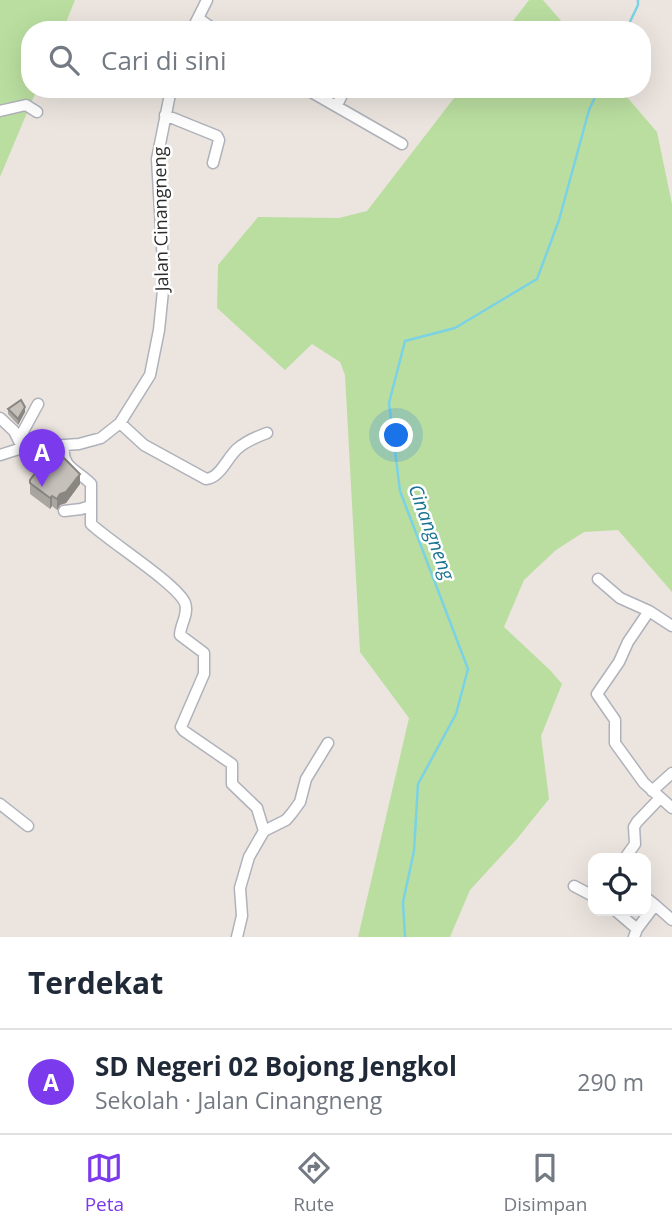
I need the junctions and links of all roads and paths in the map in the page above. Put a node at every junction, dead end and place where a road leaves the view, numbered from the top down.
1 (207, 0) edge
2 (198, 18) junction
3 (196, 21) edge
4 (202, 21) edge
5 (169, 98) edge
6 (322, 98) edge
7 (341, 98) edge
8 (337, 106) junction
9 (0, 111) edge
10 (37, 112) dead end
11 (165, 115) junction
12 (402, 144) dead end
13 (212, 163) dead end
14 (38, 404) dead end
15 (0, 418) edge
16 (120, 423) junction
17 (267, 433) dead end
18 (20, 444) junction
19 (64, 446) junction
20 (0, 455) edge
21 (90, 506) junction
22 (64, 510) dead end
23 (598, 579) dead end
24 (649, 611) junction
25 (672, 626) edge
26 (328, 743) dead end
27 (672, 773) edge
28 (656, 795) junction
29 (0, 804) edge
30 (672, 808) edge
31 (28, 826) dead end
32 (264, 831) junction
33 (629, 853) edge
34 (574, 886) dead end
35 (588, 893) edge
36 (651, 902) edge
37 (654, 905) junction
38 (621, 916) edge
39 (672, 920) edge
40 (636, 933) edge
41 (242, 935) edge

1 - 2 street
2 - 3 street
2 - 4 street
5 - 11 street, Jalan Cinangneng
6 - 8 street
7 - 8 street
8 - 12 street
9 - 10 street
11 - 13 street
11 - 16 street, Jalan Cinangneng
14 - 18 street
15 - 18 street
16 - 17 street
16 - 19 street, Jalan Cinangneng
18 - 19 street, Jalan Cinangneng
18 - 20 street, Jalan Cinangneng
19 - 21 street
21 - 22 street
21 - 32 street
23 - 24 street
24 - 25 street
24 - 28 street
26 - 32 street
27 - 28 street
28 - 30 street
28 - 33 street
29 - 31 street
32 - 41 street
34 - 35 street
36 - 37 street
37 - 39 street
37 - 40 street
38 - 40 street

